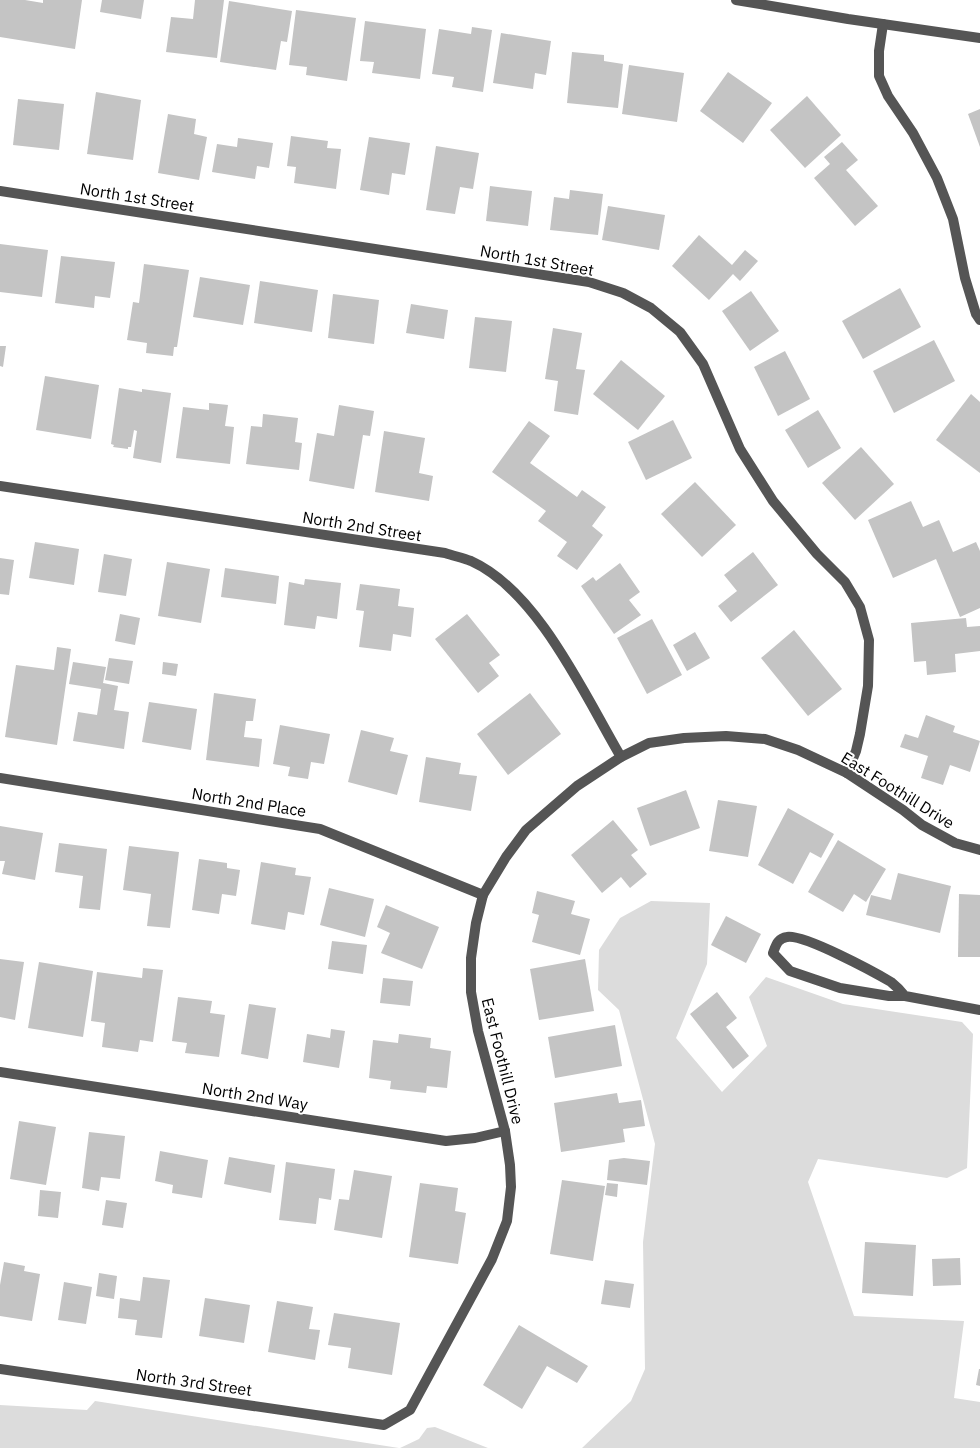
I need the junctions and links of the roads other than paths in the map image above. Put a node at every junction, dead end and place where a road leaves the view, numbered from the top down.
1 (736, 0) edge
2 (883, 24) junction
3 (980, 38) edge
4 (0, 191) edge
5 (980, 320) edge
6 (0, 486) edge
7 (621, 757) junction
8 (847, 773) junction
9 (0, 778) edge
10 (980, 850) edge
11 (483, 895) junction
12 (905, 996) junction
13 (980, 1010) edge
14 (0, 1072) edge
15 (505, 1131) junction
16 (0, 1369) edge
17 (384, 1425) joint

1 - 2 street
2 - 3 street
2 - 5 street
4 - 8 street, North 1st Street
6 - 7 street, North 2nd Street
7 - 8 street, East Foothill Drive
7 - 11 street, East Foothill Drive
8 - 10 street, East Foothill Drive
9 - 11 street, North 2nd Place
11 - 15 street, East Foothill Drive
12 - 12 street
12 - 13 street
14 - 15 street, North 2nd Way
15 - 17 street, East Foothill Drive
16 - 17 street, North 3rd Street

